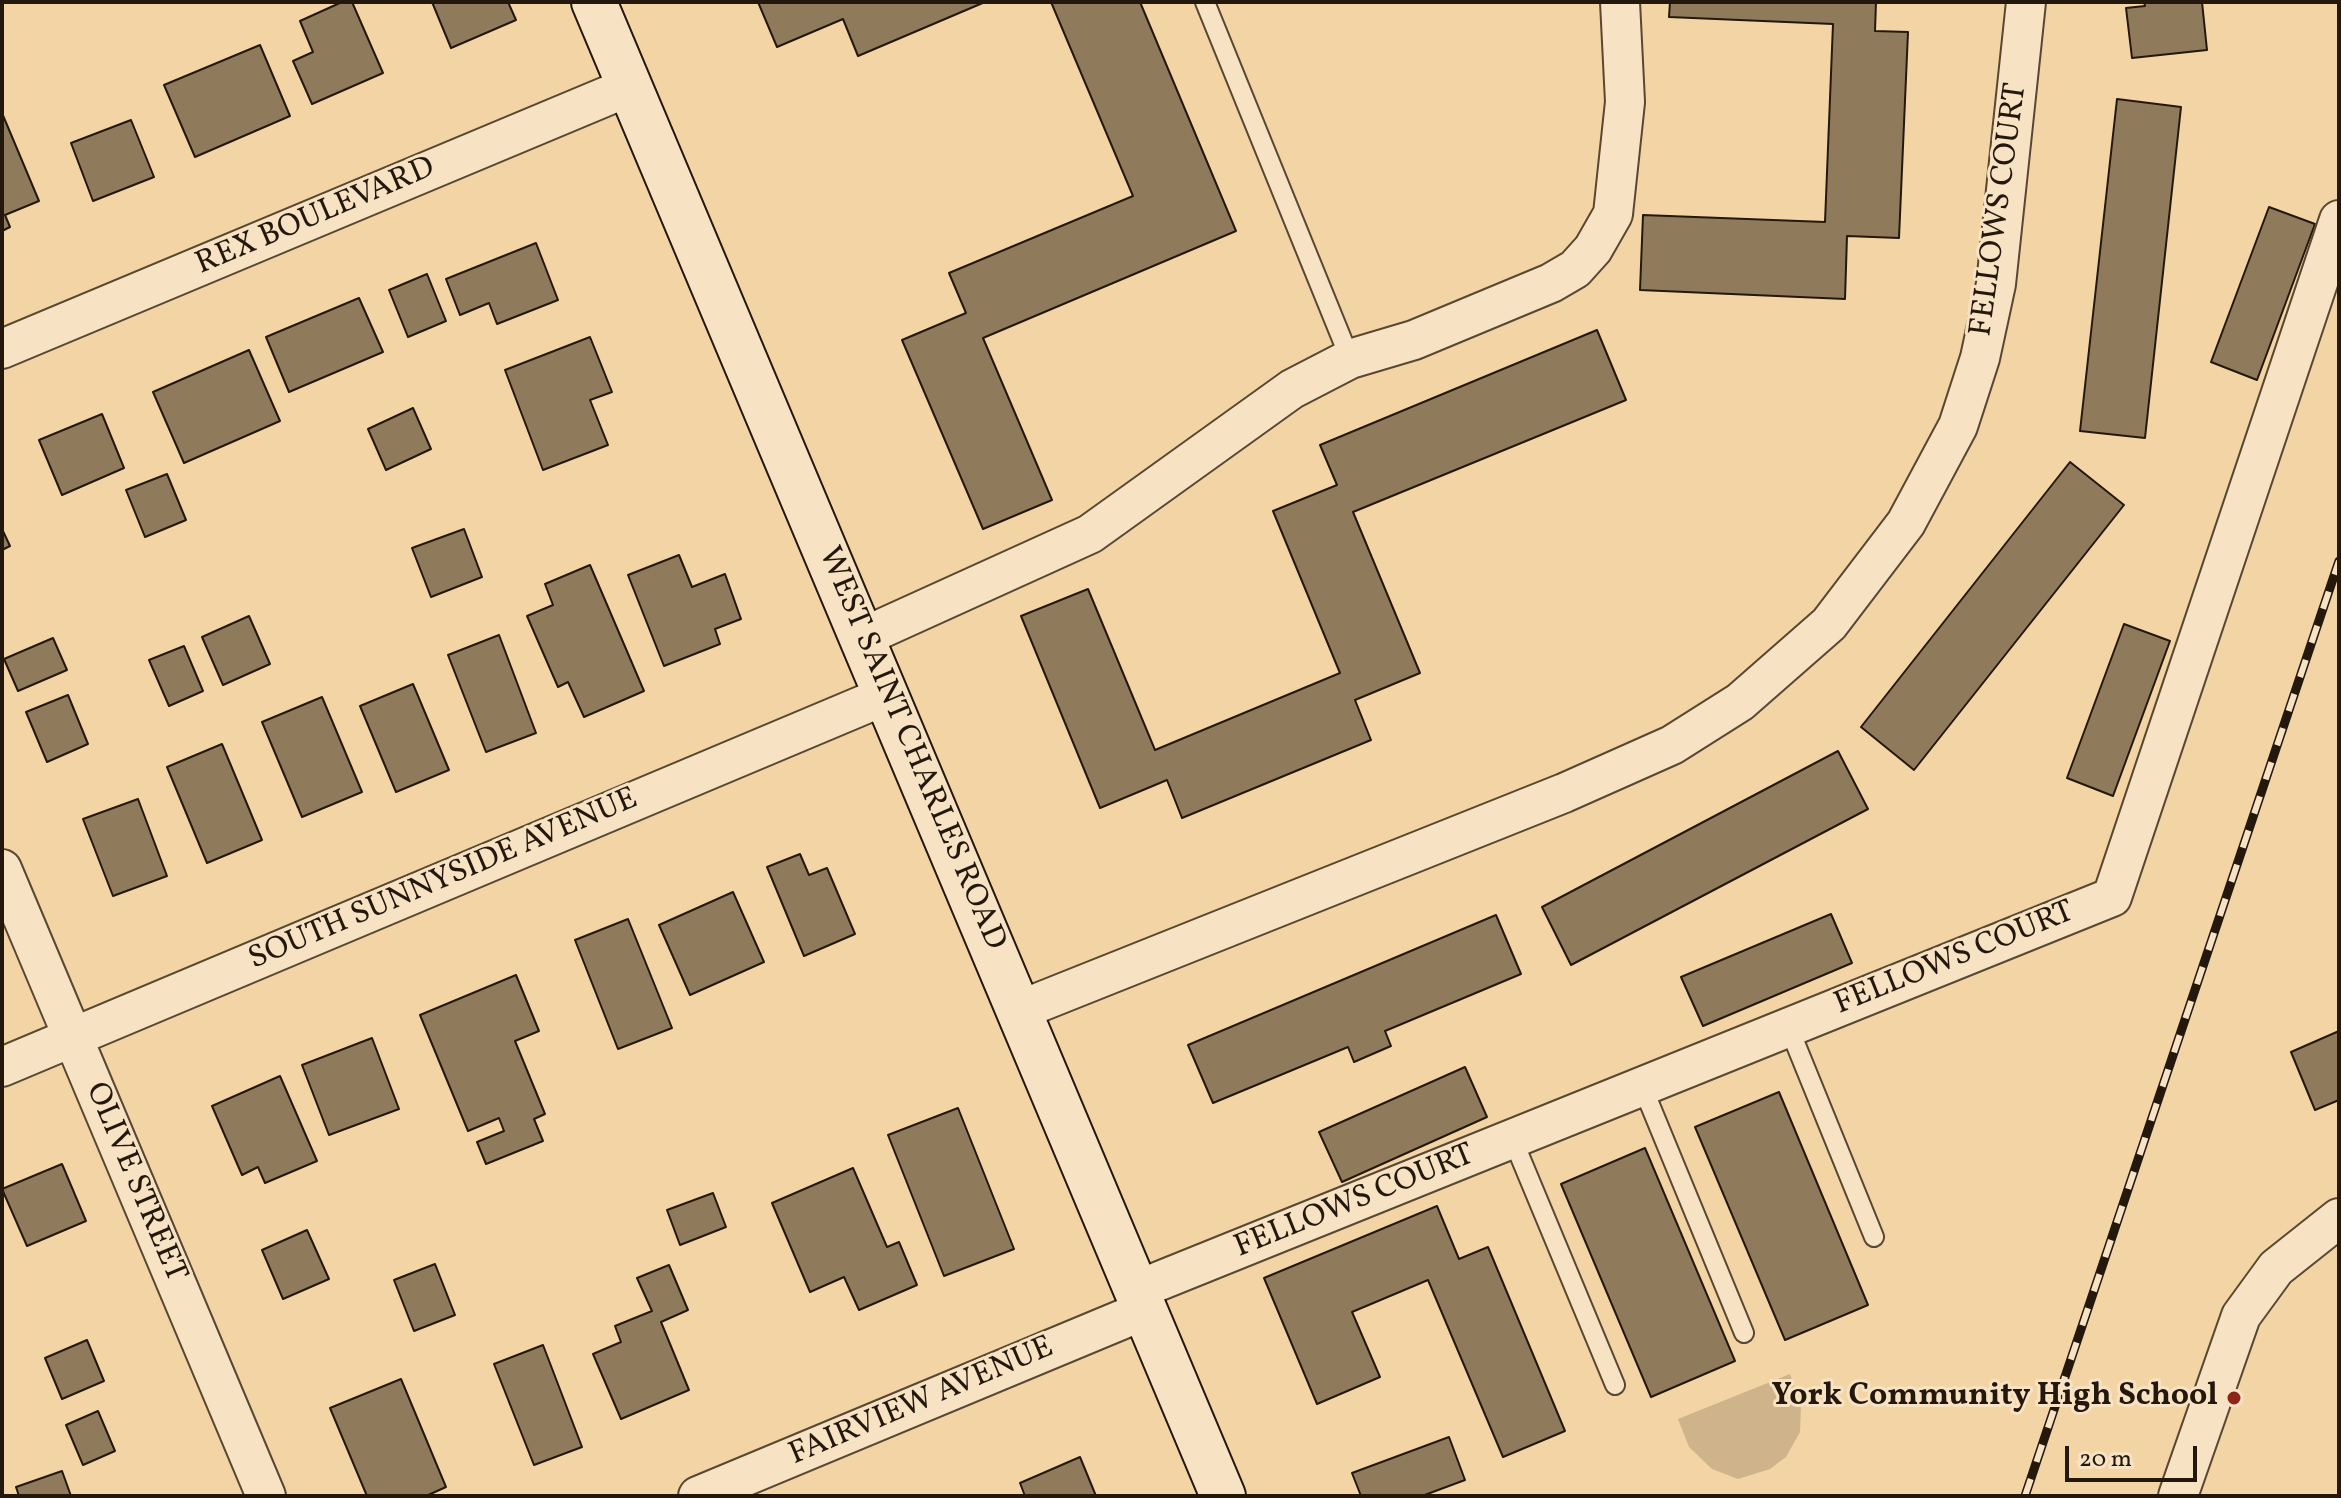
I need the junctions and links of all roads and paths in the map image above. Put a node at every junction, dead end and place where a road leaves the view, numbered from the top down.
1 (594, 2) edge
2 (1205, 2) edge
3 (1620, 2) edge
4 (2026, 2) edge
5 (631, 86) junction
6 (2339, 220) edge
7 (2, 349) edge
8 (1350, 359) junction
9 (863, 637) junction
10 (887, 695) junction
11 (2, 869) edge
12 (1020, 1010) junction
13 (1789, 1028) junction
14 (73, 1037) junction
15 (2, 1067) edge
16 (1643, 1088) junction
17 (1513, 1140) junction
18 (2339, 1218) edge
19 (1874, 1237) dead end
20 (1141, 1300) junction
21 (1744, 1333) dead end
22 (1615, 1385) dead end
23 (266, 1496) edge
24 (698, 1496) edge
25 (1223, 1496) edge
26 (2178, 1496) edge

1 - 5 main road, WEST SAINT CHARLES ROAD
2 - 8 lane
3 - 8 street
4 - 12 street, FELLOWS COURT
5 - 7 street, REX BOULEVARD
5 - 9 main road, WEST SAINT CHARLES ROAD
6 - 13 street, FELLOWS COURT
8 - 9 street
9 - 10 main road, WEST SAINT CHARLES ROAD
10 - 12 main road, WEST SAINT CHARLES ROAD
10 - 14 street, SOUTH SUNNYSIDE AVENUE
11 - 14 street, OLIVE STREET
12 - 20 main road, WEST SAINT CHARLES ROAD
13 - 16 street, FELLOWS COURT
13 - 19 lane
14 - 15 street, SOUTH SUNNYSIDE AVENUE
14 - 23 street, OLIVE STREET
16 - 17 street, FELLOWS COURT
16 - 21 lane
17 - 20 street, FELLOWS COURT
17 - 22 lane
18 - 26 street
20 - 24 street, FAIRVIEW AVENUE
20 - 25 main road, WEST SAINT CHARLES ROAD

